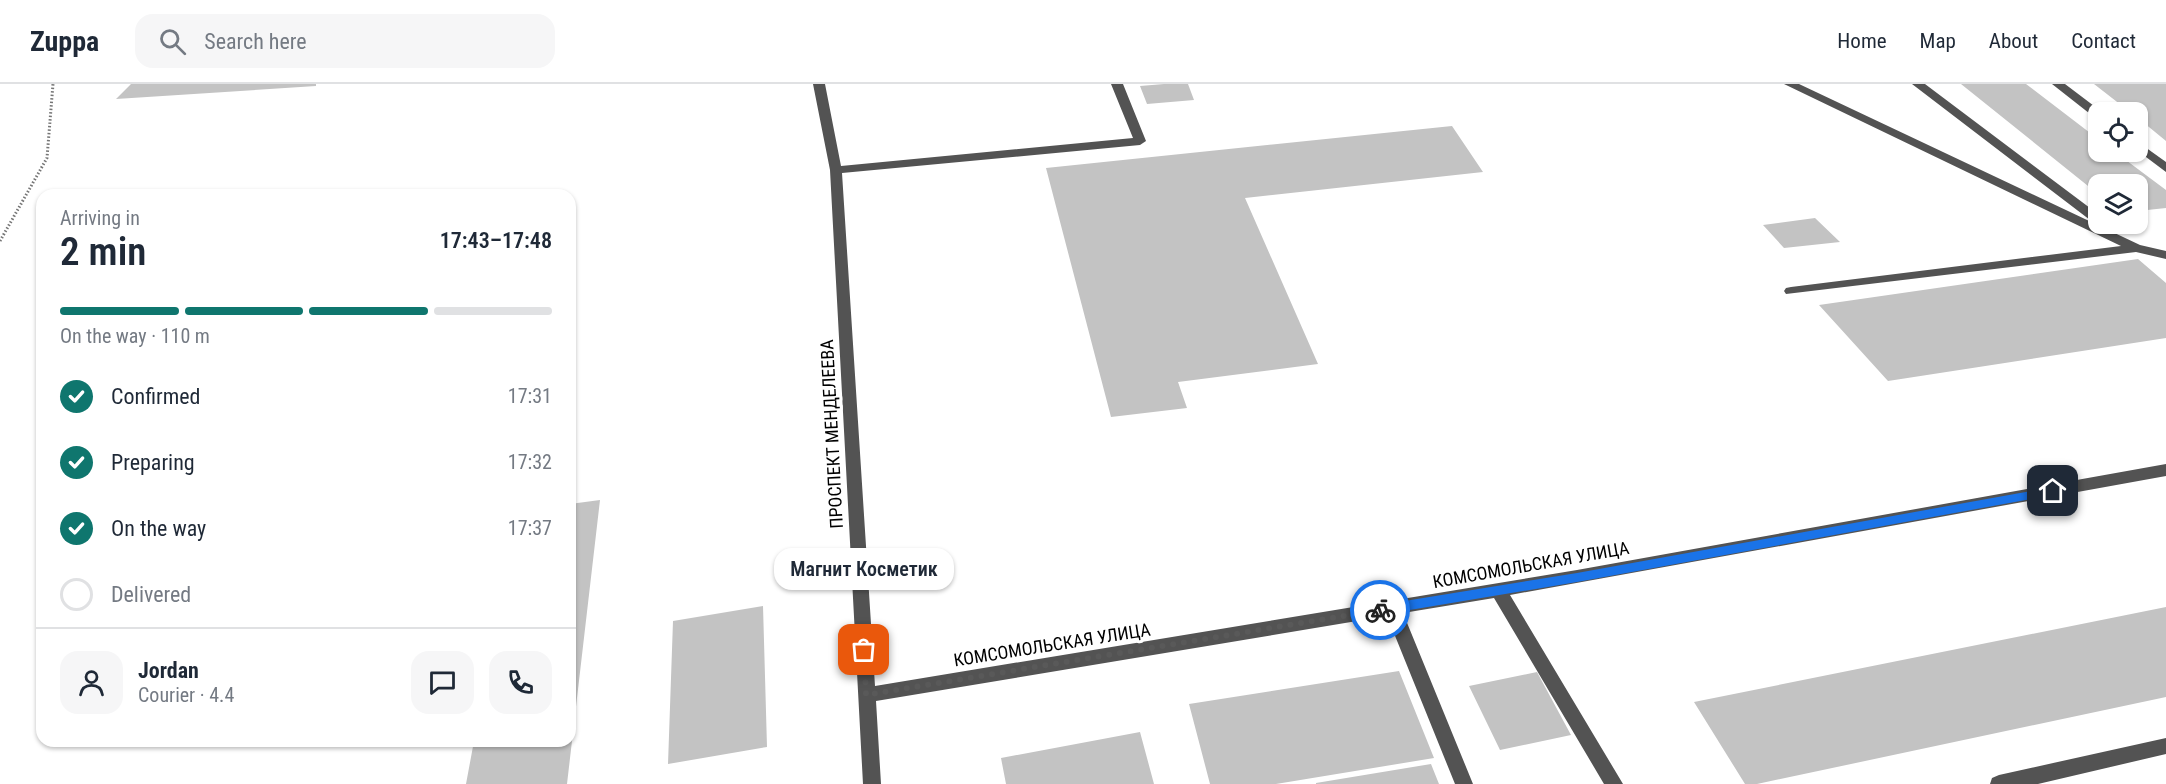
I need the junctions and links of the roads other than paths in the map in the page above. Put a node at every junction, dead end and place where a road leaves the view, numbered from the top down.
1 (819, 84) edge
2 (1117, 84) edge
3 (1790, 84) edge
4 (1918, 84) edge
5 (2058, 84) edge
6 (2088, 107) edge
7 (2148, 154) edge
8 (2166, 168) edge
9 (836, 171) junction
10 (2088, 212) edge
11 (2116, 234) edge
12 (2136, 249) junction
13 (2166, 255) edge
14 (1791, 291) dead end
15 (2166, 470) edge
16 (1499, 591) junction
17 (1392, 608) junction
18 (866, 695) junction
19 (2166, 746) edge
20 (872, 784) edge
21 (1464, 784) edge
22 (1614, 784) edge
23 (1999, 784) edge

1 - 9 street, ПРОСПЕКТ МЕНДЕЛЕЕВА
2 - 9 street
3 - 12 street
4 - 10 street
5 - 6 street
7 - 8 street
9 - 18 street, ПРОСПЕКТ МЕНДЕЛЕЕВА
11 - 12 street
12 - 13 street
12 - 14 street
15 - 16 street, КОМСОМОЛЬСКАЯ УЛИЦА
16 - 17 street, КОМСОМОЛЬСКАЯ УЛИЦА
16 - 22 street
17 - 18 street, КОМСОМОЛЬСКАЯ УЛИЦА
17 - 21 street
18 - 20 street, ПРОСПЕКТ МЕНДЕЛЕЕВА
19 - 23 street

